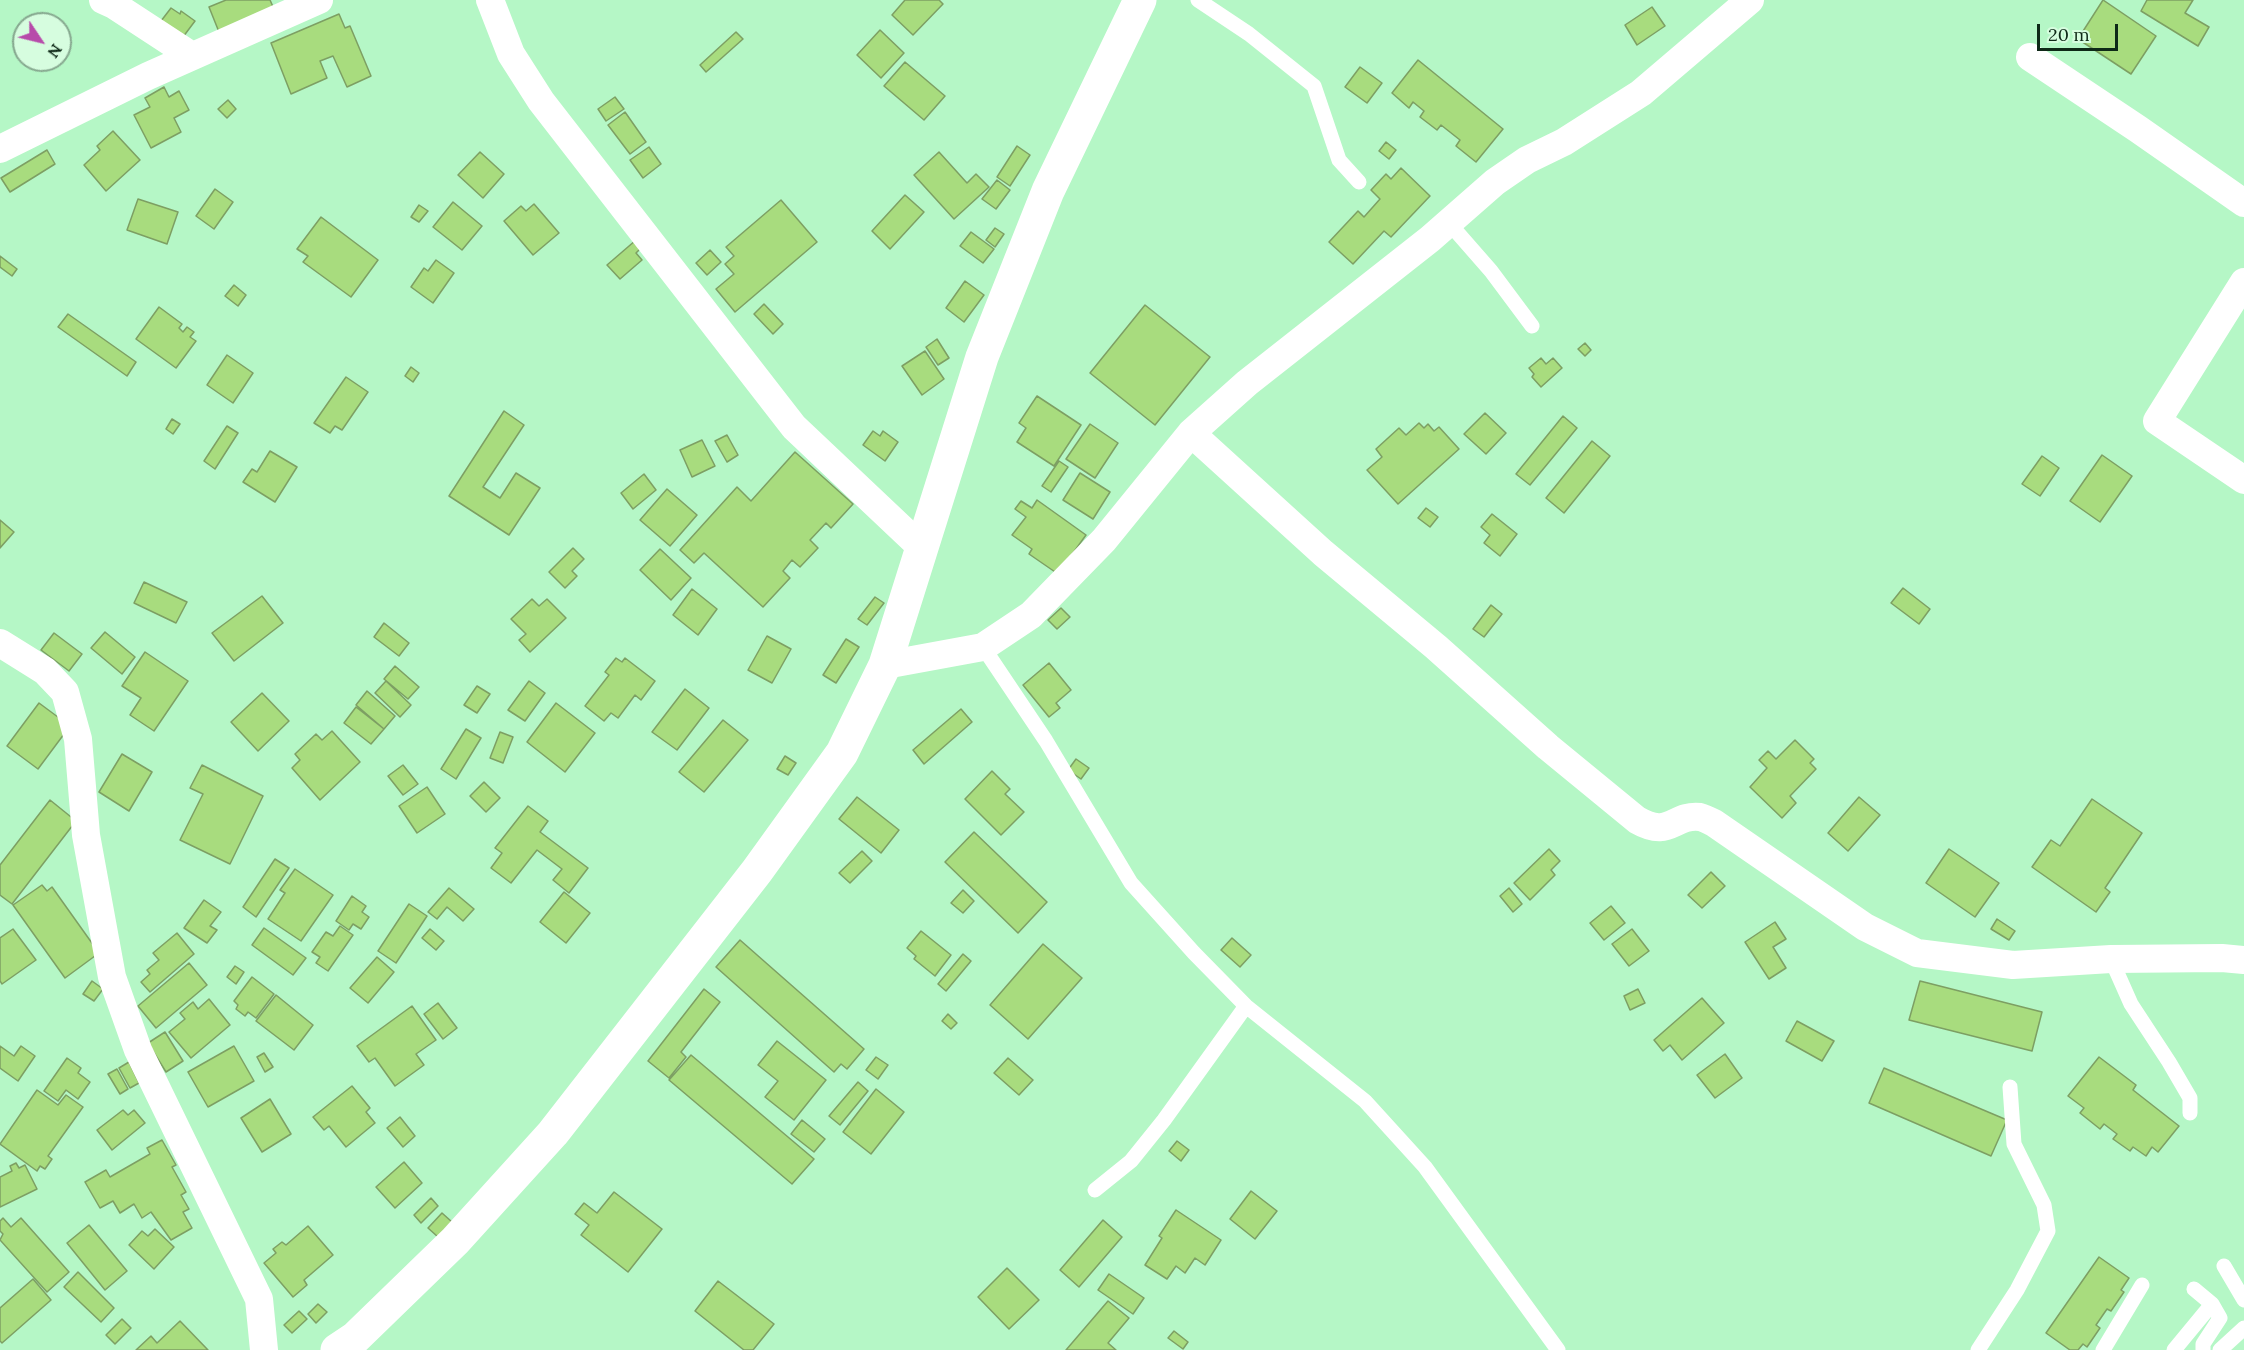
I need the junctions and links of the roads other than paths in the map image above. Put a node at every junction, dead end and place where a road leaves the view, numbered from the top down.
1 (103, 0) edge
2 (319, 0) edge
3 (489, 0) edge
4 (1140, 0) edge
5 (1198, 0) edge
6 (1750, 0) edge
7 (192, 56) junction
8 (2030, 57) dead end
9 (0, 149) edge
10 (1359, 182) dead end
11 (2244, 203) edge
12 (1449, 223) junction
13 (2244, 282) edge
14 (1532, 326) dead end
15 (1191, 433) junction
16 (2244, 480) edge
17 (921, 548) junction
18 (0, 643) edge
19 (983, 647) junction
20 (885, 665) junction
21 (2111, 959) junction
22 (2244, 960) edge
23 (1246, 1006) junction
24 (2010, 1087) dead end
25 (2190, 1113) dead end
26 (1095, 1190) dead end
27 (2224, 1266) dead end
28 (2142, 1285) dead end
29 (2194, 1289) dead end
30 (2244, 1300) edge
31 (2212, 1305) junction
32 (2244, 1328) edge
33 (264, 1350) edge
34 (338, 1350) edge
35 (1558, 1350) edge
36 (1978, 1350) edge
37 (2103, 1350) edge
38 (2174, 1350) edge
39 (2203, 1350) edge
40 (2220, 1350) edge

1 - 7 street
2 - 7 street
3 - 17 street
4 - 17 street
5 - 10 lane
6 - 12 street
7 - 9 street
8 - 11 street
12 - 14 lane
12 - 15 street
13 - 16 street
15 - 19 street
15 - 21 street
17 - 20 street
18 - 33 street
19 - 20 street
19 - 23 lane
20 - 34 street
21 - 22 street
21 - 25 lane
23 - 26 lane
23 - 35 lane
24 - 36 lane
27 - 30 lane
28 - 37 lane
29 - 31 lane
31 - 38 lane
31 - 39 lane
32 - 40 lane

